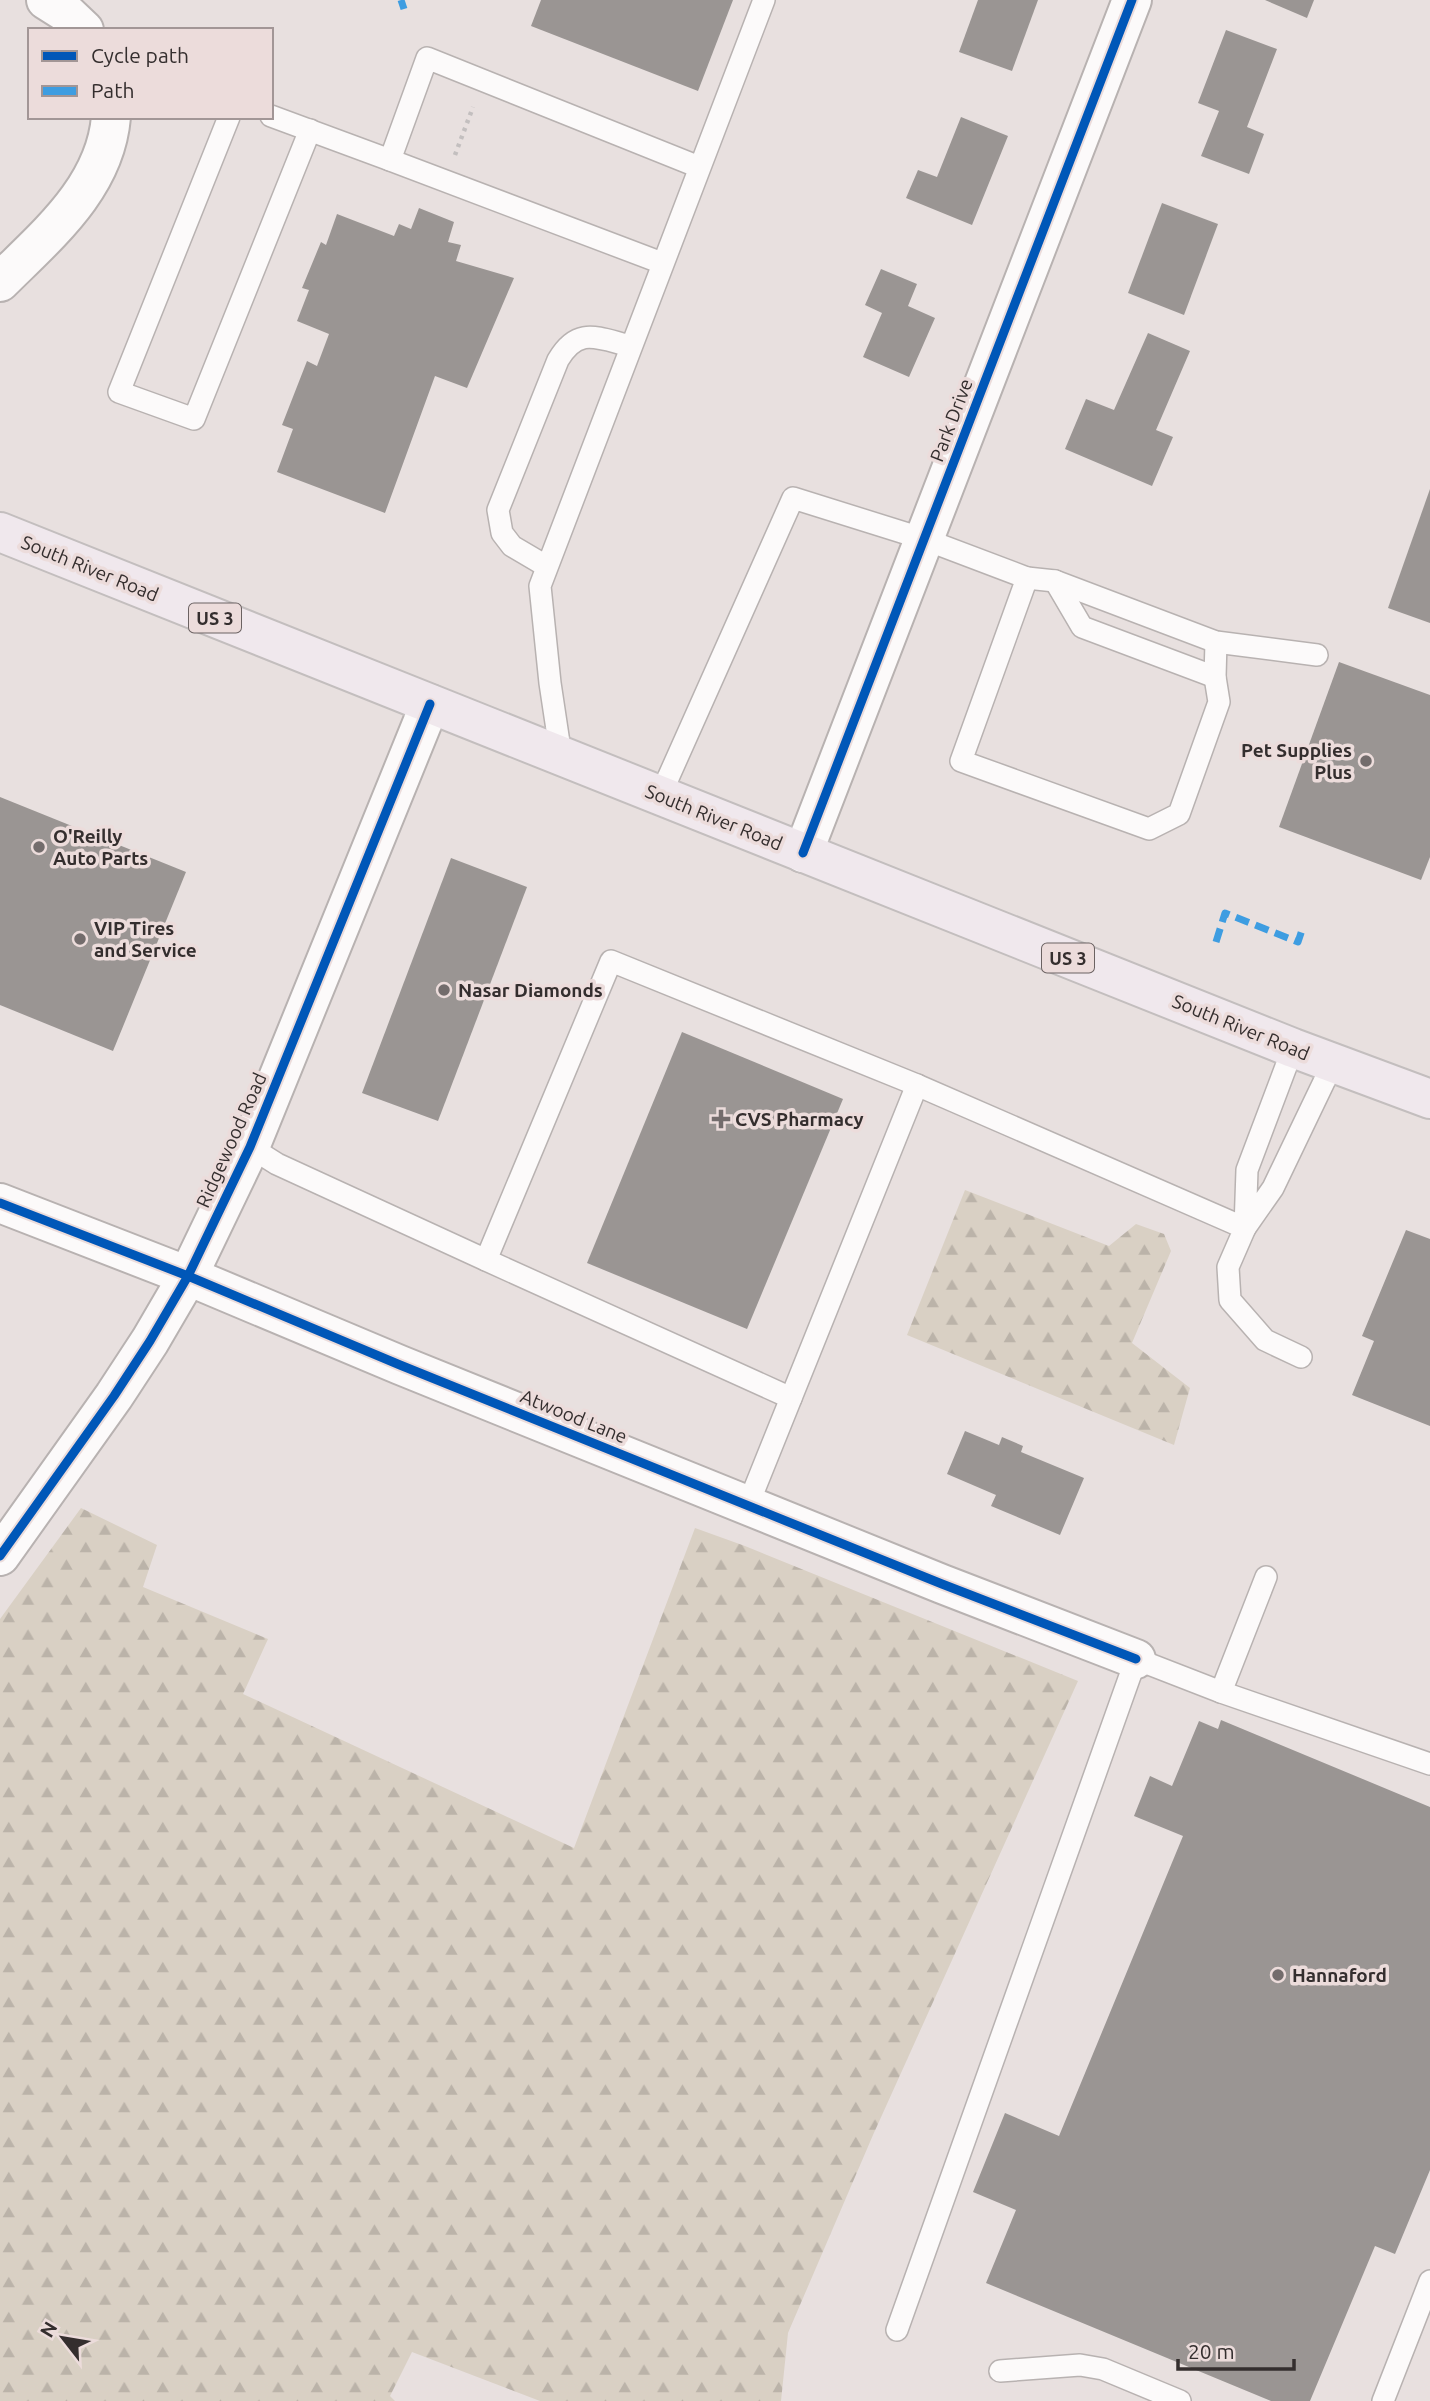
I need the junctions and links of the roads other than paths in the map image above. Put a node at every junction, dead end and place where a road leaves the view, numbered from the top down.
1 (46, 0) edge
2 (764, 0) edge
3 (1132, 0) edge
4 (82, 28) edge
5 (273, 117) edge
6 (110, 119) edge
7 (228, 119) edge
8 (310, 130) junction
9 (390, 160) junction
10 (699, 167) junction
11 (663, 263) junction
12 (0, 282) edge
13 (631, 346) junction
14 (0, 532) edge
15 (924, 539) junction
16 (546, 566) junction
17 (1027, 578) junction
18 (1055, 581) junction
19 (1216, 642) junction
20 (1317, 655) dead end
21 (1215, 677) junction
22 (430, 704) junction
23 (561, 756) junction
24 (660, 796) junction
25 (803, 853) junction
26 (1293, 1048) junction
27 (1333, 1063) junction
28 (917, 1085) junction
29 (1430, 1099) edge
30 (250, 1147) junction
31 (0, 1203) edge
32 (1245, 1228) junction
33 (486, 1260) junction
34 (188, 1276) junction
35 (1301, 1357) dead end
36 (791, 1398) junction
37 (748, 1505) junction
38 (0, 1556) edge
39 (1266, 1577) dead end
40 (1136, 1659) junction
41 (1221, 1692) junction
42 (1430, 1764) edge
43 (1430, 2281) edge
44 (897, 2330) dead end
45 (1000, 2371) dead end
46 (1180, 2401) edge
47 (1383, 2401) edge

1 - 4 street
2 - 10 lane
3 - 15 street, Park Drive
5 - 8 lane
6 - 12 street
7 - 8 lane
8 - 9 lane
9 - 10 lane
9 - 11 lane
10 - 11 lane
11 - 13 lane
13 - 16 lane
13 - 16 lane
14 - 22 main road, South River Road / US 3
15 - 17 lane
15 - 24 lane
15 - 25 street, Park Drive
16 - 23 lane
17 - 18 lane
17 - 21 lane
18 - 19 lane
18 - 21 lane
19 - 20 lane
19 - 21 lane
22 - 23 main road, South River Road / US 3
22 - 30 street, Ridgewood Road
23 - 24 main road, South River Road / US 3
24 - 25 main road, South River Road / US 3
25 - 26 main road, South River Road / US 3
26 - 27 main road, South River Road / US 3
26 - 32 lane
27 - 29 main road, South River Road / US 3
27 - 32 lane
28 - 32 lane
28 - 33 lane
28 - 36 lane
30 - 33 lane
30 - 34 street, Ridgewood Road
31 - 34 street, Atwood Lane
32 - 35 lane
33 - 36 lane
34 - 37 street, Atwood Lane
34 - 38 street, Ridgewood Road
36 - 37 lane
37 - 40 street, Atwood Lane
39 - 41 lane
40 - 41 lane
40 - 44 lane
41 - 42 lane
43 - 47 lane
45 - 46 lane

